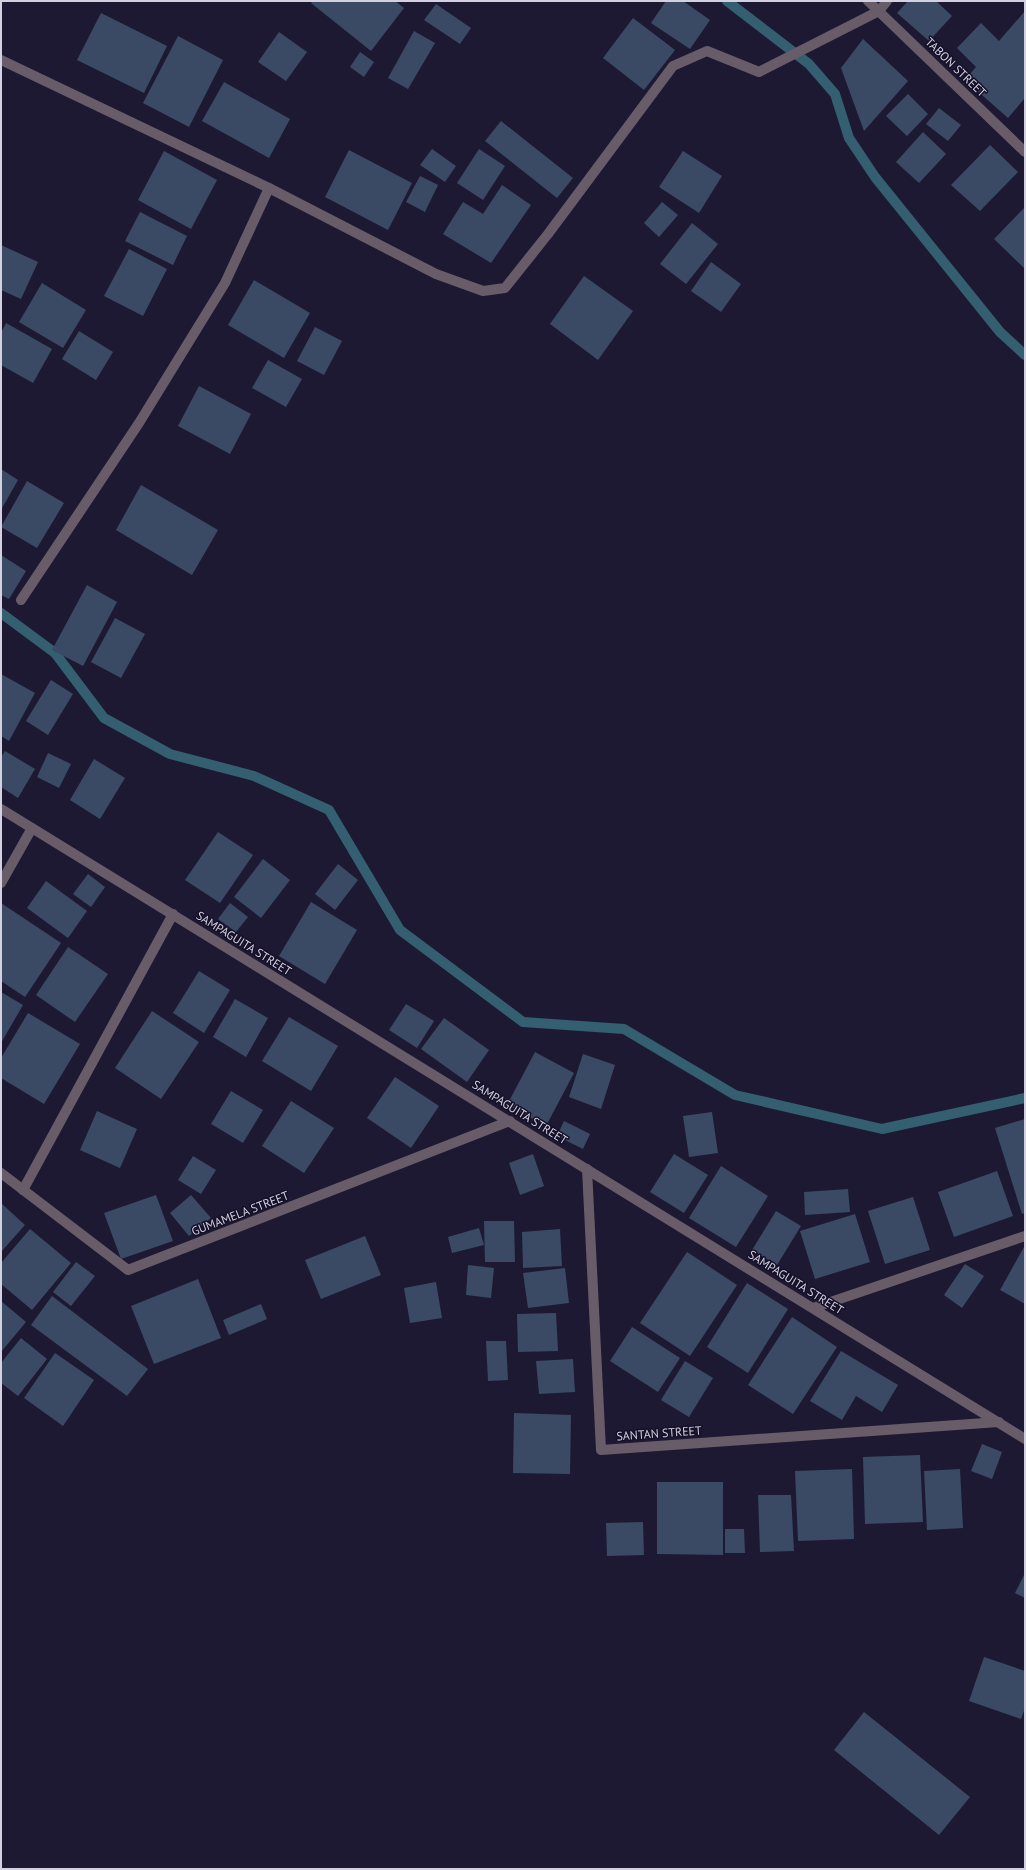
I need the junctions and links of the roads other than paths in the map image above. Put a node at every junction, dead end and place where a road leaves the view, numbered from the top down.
1 (868, 1) edge
2 (887, 1) edge
3 (879, 11) junction
4 (1, 60) edge
5 (1025, 152) edge
6 (269, 188) junction
7 (21, 600) dead end
8 (1, 809) edge
9 (32, 828) junction
10 (1, 883) edge
11 (173, 914) junction
12 (510, 1121) junction
13 (587, 1169) junction
14 (1, 1173) edge
15 (23, 1190) junction
16 (1025, 1236) edge
17 (813, 1308) junction
18 (999, 1422) junction
19 (1025, 1439) edge

1 - 3 street, TABON STREET
2 - 3 street
3 - 5 street, TABON STREET
3 - 6 street
4 - 6 street
6 - 7 street
8 - 9 street, SAMPAGUITA STREET
9 - 10 street
9 - 11 street, SAMPAGUITA STREET
11 - 12 street, SAMPAGUITA STREET
11 - 15 street
12 - 13 street, SAMPAGUITA STREET
12 - 15 street, GUMAMELA STREET
13 - 17 street, SAMPAGUITA STREET
13 - 18 street, SANTAN STREET
14 - 15 street, GUMAMELA STREET
16 - 17 street
17 - 18 street, SAMPAGUITA STREET
18 - 19 street, SAMPAGUITA STREET

